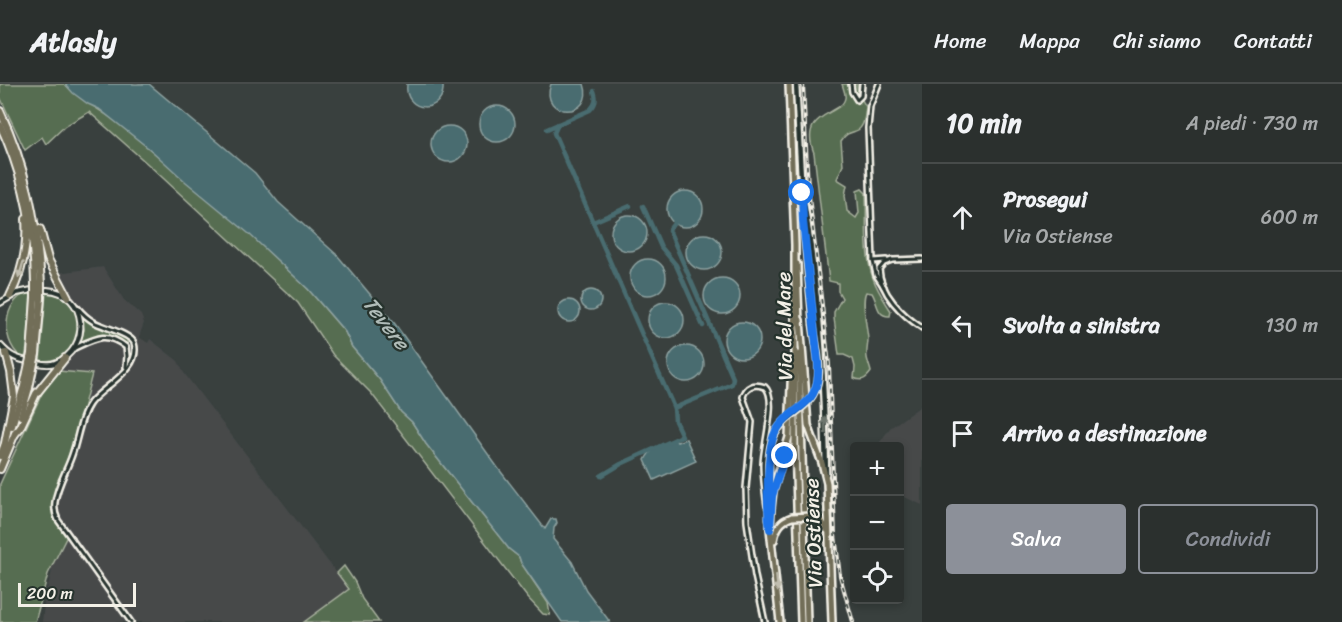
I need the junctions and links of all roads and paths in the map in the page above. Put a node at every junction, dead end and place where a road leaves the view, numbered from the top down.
1 (789, 84) edge
2 (796, 84) edge
3 (850, 84) edge
4 (862, 84) edge
5 (879, 84) edge
6 (0, 111) edge
7 (0, 125) edge
8 (802, 193) junction
9 (28, 201) junction
10 (795, 245) junction
11 (922, 259) edge
12 (892, 260) junction
13 (873, 261) junction
14 (884, 287) junction
15 (32, 290) dead end
16 (47, 290) dead end
17 (68, 297) junction
18 (9, 298) junction
19 (0, 303) edge
20 (74, 304) junction
21 (799, 304) junction
22 (795, 312) junction
23 (922, 328) edge
24 (126, 347) junction
25 (3, 348) edge
26 (75, 348) junction
27 (135, 349) junction
28 (65, 358) junction
29 (126, 369) junction
30 (27, 387) junction
31 (15, 434) junction
32 (4, 448) junction
33 (0, 456) edge
34 (0, 469) edge
35 (767, 479) junction
36 (827, 483) junction
37 (770, 529) junction
38 (829, 538) junction
39 (773, 545) junction
40 (131, 622) edge
41 (765, 622) edge
42 (780, 622) edge
43 (801, 622) edge
44 (807, 622) edge
45 (832, 622) edge

1 - 10 main road, Via del Mare
2 - 8 main road, Via Ostiense
3 - 4 street
5 - 13 street
6 - 9 highway
7 - 9 highway
8 - 35 main road, Via Ostiense, bridge
36 -> 8 main road, Via Ostiense
9 - 17 highway
9 -> 18 highway
9 - 30 highway, bridge
10 - 21 main road, Via del Mare
10 - 22 main road, Via del Mare
11 - 12 street
12 - 13 street
12 - 14 street
13 - 14 street
14 - 23 street
15 - 18 street
16 - 17 street
17 - 20 street
18 - 19 street
20 - 26 street
20 - 27 street
21 - 36 main road
21 - 44 main road, Via del Mare
22 - 37 main road
22 - 43 main road, Via del Mare
24 - 26 street
24 - 27 street
24 - 29 street
25 - 28 street
25 - 32 highway
26 - 28 street
27 - 29 street
28 - 31 highway
29 - 40 street
30 - 31 highway
30 - 32 highway
31 - 34 highway
32 - 33 highway
35 - 37 main road, Via Ostiense
35 - 41 street
36 - 38 main road, Via Ostiense
37 - 39 main road, Via Ostiense
38 - 39 main road, bridge
38 - 45 main road, Via Ostiense
39 -> 42 main road, Via Ostiense

